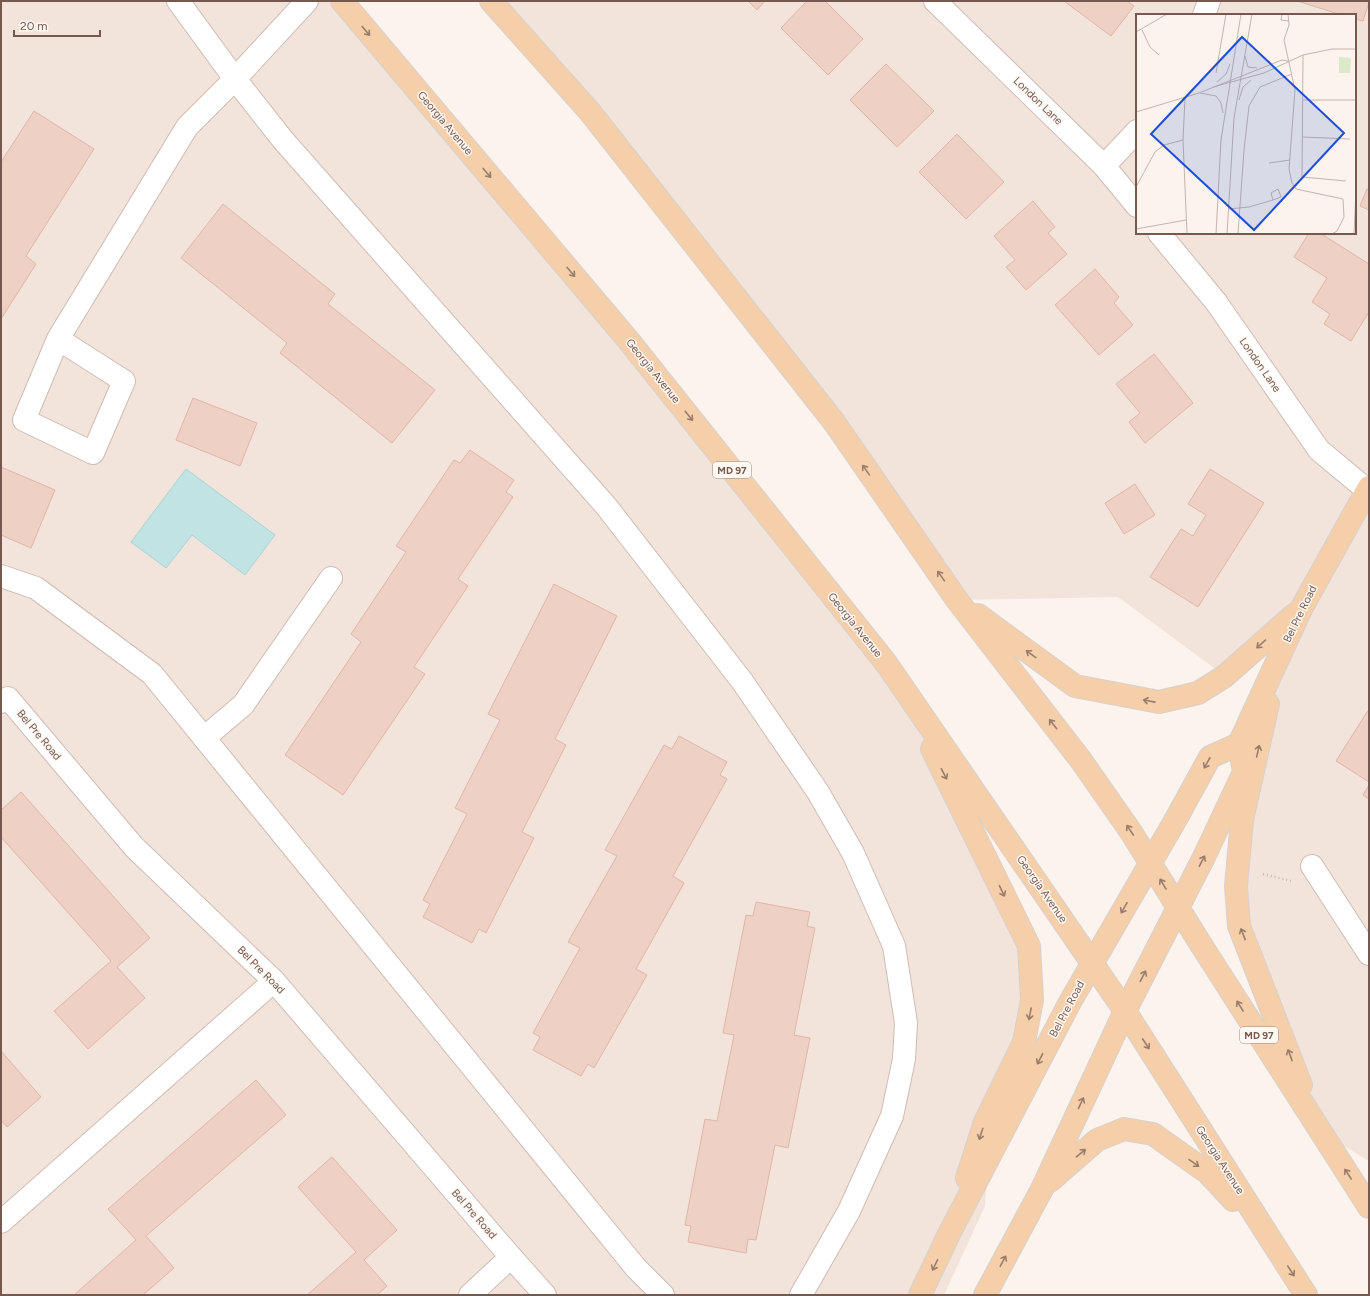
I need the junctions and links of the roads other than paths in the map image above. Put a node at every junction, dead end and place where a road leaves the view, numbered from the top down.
1 (178, 1) edge
2 (307, 1) edge
3 (342, 1) edge
4 (490, 1) edge
5 (935, 1) edge
6 (1209, 1) edge
7 (1204, 14) edge
8 (235, 79) junction
9 (1136, 132) edge
10 (1104, 166) junction
11 (1136, 205) edge
12 (1160, 234) edge
13 (58, 339) junction
14 (1368, 488) edge
15 (1, 576) edge
16 (330, 578) dead end
17 (957, 600) junction
18 (1301, 609) junction
19 (1278, 661) junction
20 (895, 677) junction
21 (1, 702) edge
22 (204, 738) junction
23 (1240, 744) junction
24 (1150, 862) junction
25 (1312, 866) dead end
26 (1178, 908) junction
27 (1369, 954) edge
28 (1092, 963) junction
29 (274, 981) junction
30 (1125, 1011) junction
31 (1319, 1131) junction
32 (1042, 1189) junction
33 (1369, 1207) edge
34 (1, 1222) edge
35 (949, 1234) junction
36 (1274, 1245) junction
37 (511, 1257) junction
38 (470, 1295) edge
39 (545, 1295) edge
40 (663, 1295) edge
41 (801, 1295) edge
42 (920, 1295) edge
43 (985, 1295) edge
44 (1306, 1295) edge

1 - 8 street
2 - 8 street
3 -> 20 main road, Georgia Avenue / MD 97
17 -> 4 main road, MD 97
5 - 10 street, London Lane
6 - 7 street
8 - 13 street
8 - 41 street
9 - 10 street
10 - 11 street, London Lane
12 - 14 street, London Lane
13 - 13 street
14 - 18 main road, Bel Pre Road
15 - 22 street
16 - 22 street
18 -> 17 main road
24 -> 17 main road, MD 97
18 - 19 main road, Bel Pre Road
19 - 23 main road, Bel Pre Road
31 -> 19 main road
20 - 28 main road, Georgia Avenue / MD 97
20 -> 35 main road
21 - 29 street, Bel Pre Road
22 - 40 street
23 -> 24 main road, Bel Pre Road
26 -> 23 main road
26 -> 24 main road, MD 97
24 -> 28 main road, Bel Pre Road
25 - 27 street
30 -> 26 main road
31 -> 26 main road, MD 97
28 - 30 main road, Georgia Avenue / MD 97
28 -> 35 main road, Bel Pre Road
29 - 34 street
29 - 37 street, Bel Pre Road
32 -> 30 main road
30 -> 36 main road, Georgia Avenue / MD 97
33 -> 31 main road, MD 97
32 -> 36 main road
43 -> 32 main road
35 -> 42 main road, Bel Pre Road
36 -> 44 main road, Georgia Avenue / MD 97
37 - 38 street
37 - 39 street, Bel Pre Road

